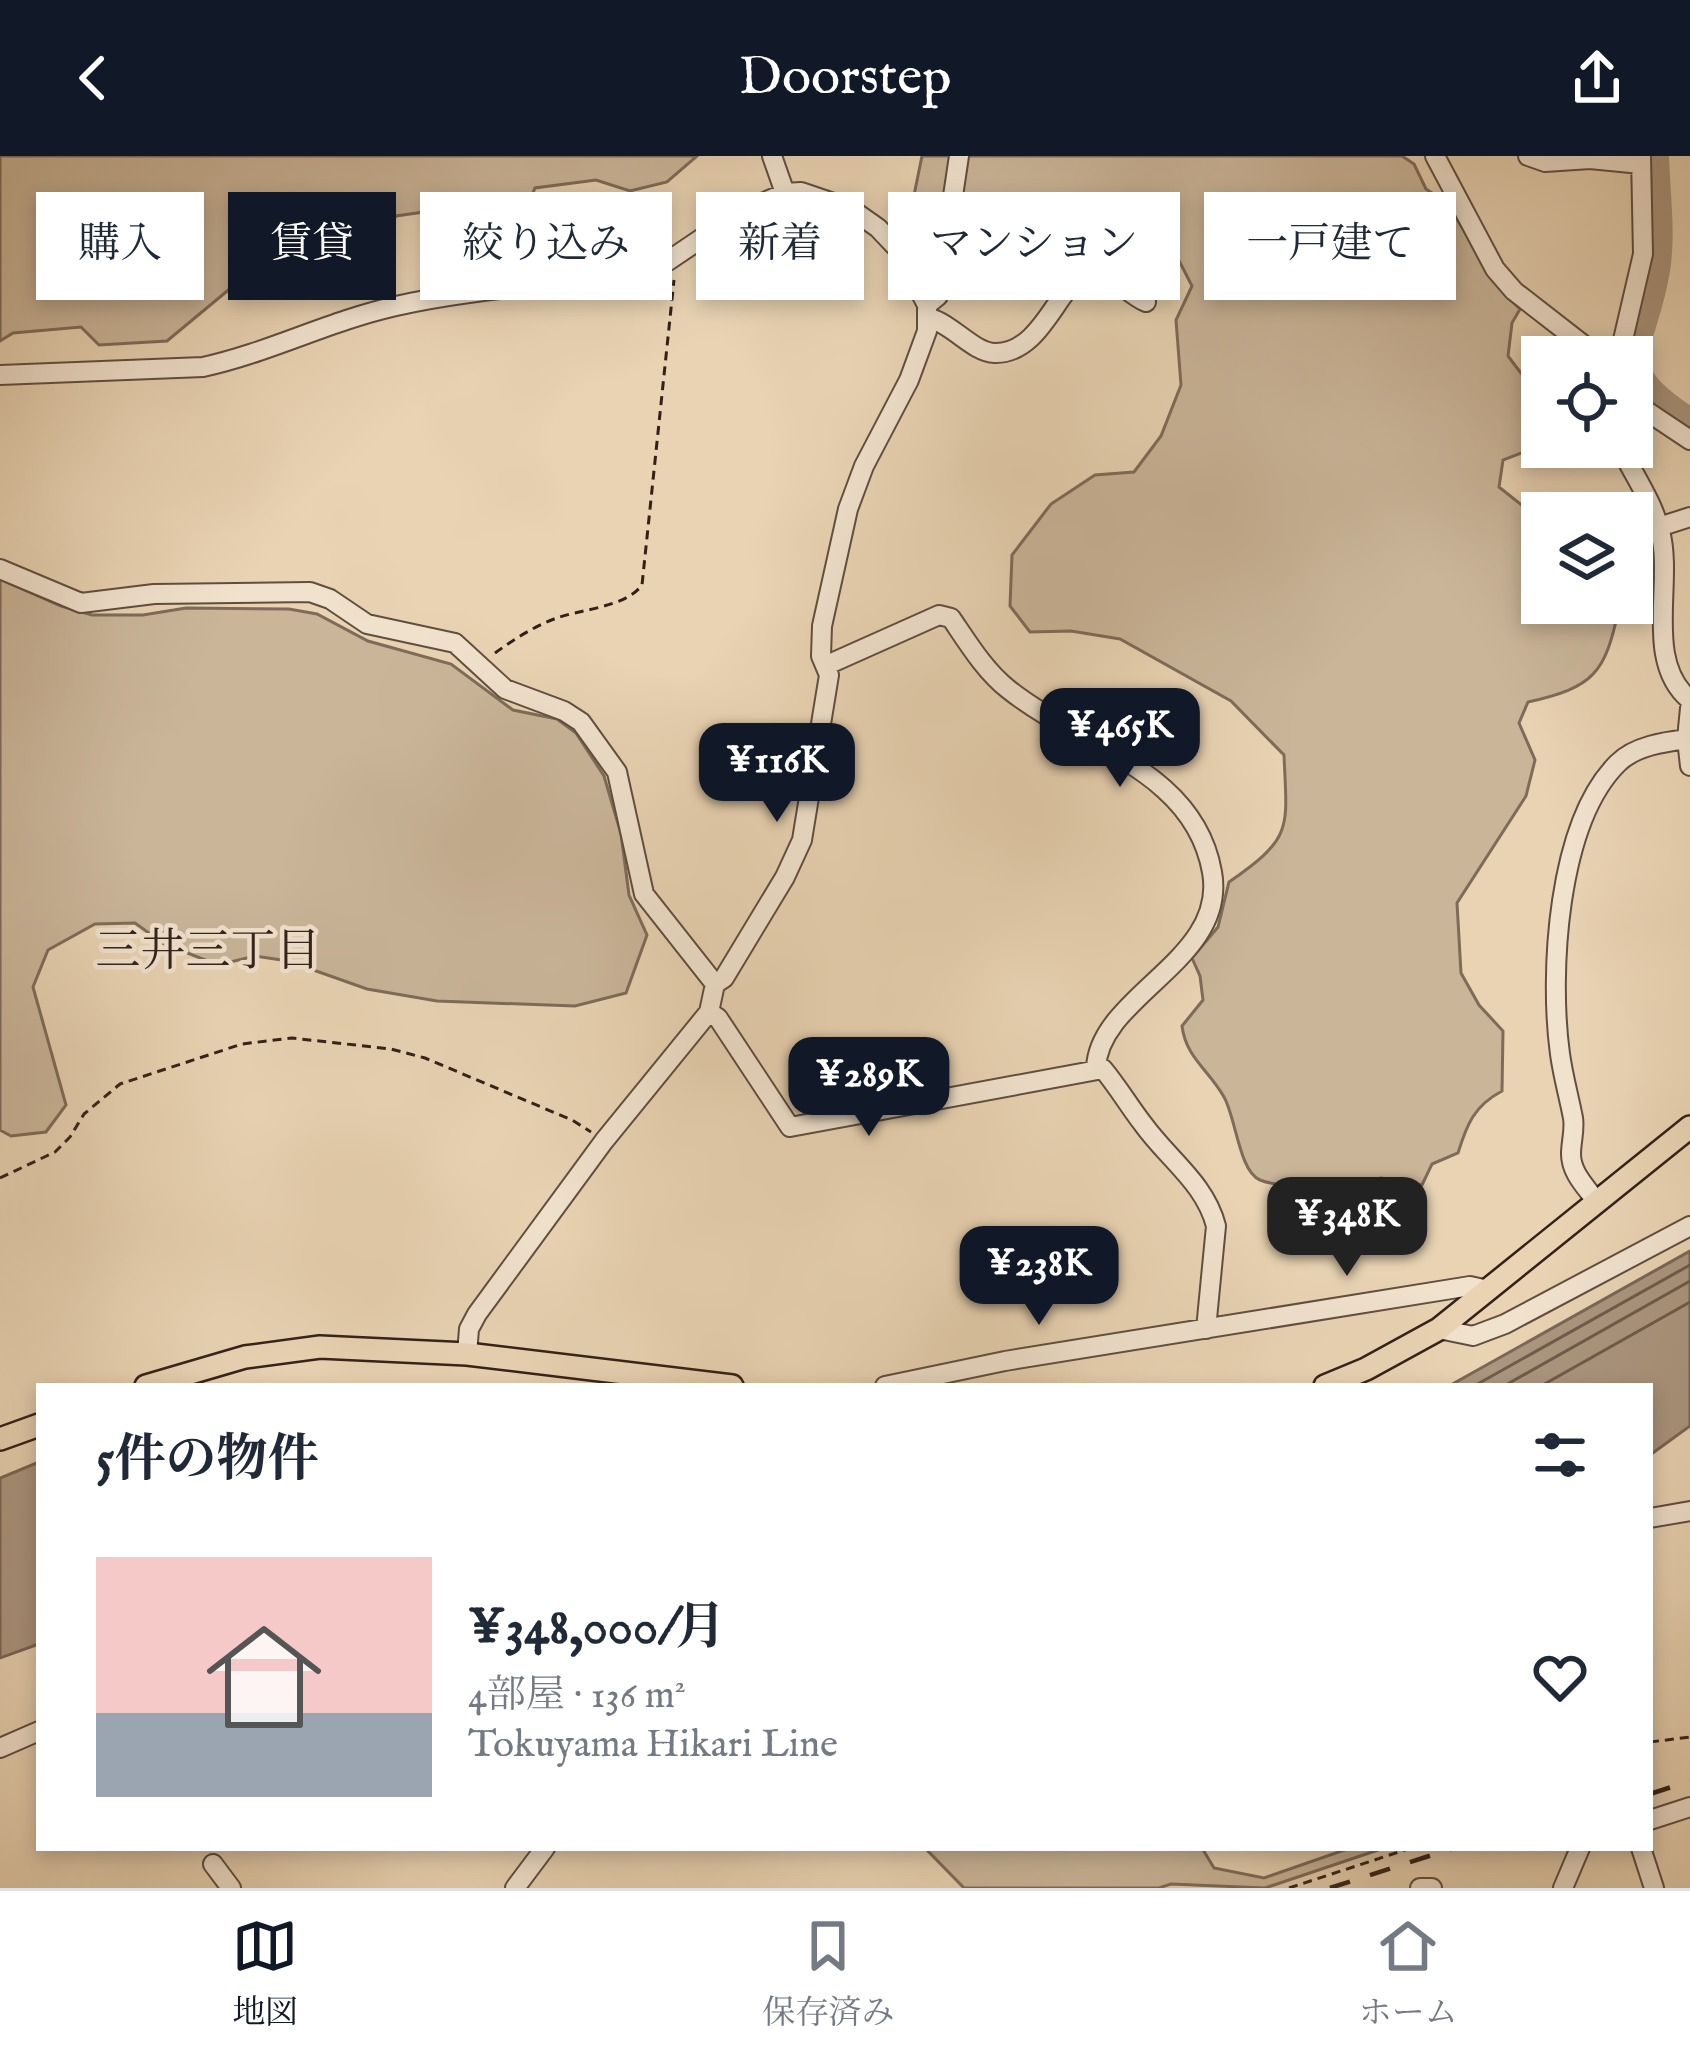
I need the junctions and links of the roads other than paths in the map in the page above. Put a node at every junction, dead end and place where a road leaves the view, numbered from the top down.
1 (772, 156) edge
2 (959, 156) edge
3 (1435, 156) edge
4 (1528, 156) edge
5 (1568, 159) edge
6 (1641, 160) edge
7 (784, 192) edge
8 (864, 218) edge
9 (696, 242) edge
10 (1146, 302) dead end
11 (928, 312) junction
12 (1572, 336) edge
13 (1624, 336) edge
14 (0, 375) edge
15 (1653, 415) edge
16 (1690, 440) edge
17 (1630, 468) edge
18 (1690, 517) edge
19 (1659, 526) junction
20 (0, 569) edge
21 (827, 665) junction
22 (1690, 704) edge
23 (1687, 739) junction
24 (1690, 766) edge
25 (715, 984) junction
26 (709, 1012) junction
27 (1096, 1068) junction
28 (1690, 1126) edge
29 (1597, 1202) junction
30 (1690, 1226) edge
31 (1488, 1290) junction
32 (1206, 1329) junction
33 (1439, 1329) junction
34 (467, 1354) junction
35 (648, 1380) edge
36 (156, 1383) edge
37 (690, 1383) edge
38 (899, 1383) edge
39 (1332, 1383) edge
40 (36, 1426) edge
41 (0, 1439) edge
42 (1690, 1511) edge
43 (1653, 1517) edge
44 (36, 1733) edge
45 (0, 1748) edge
46 (1690, 1807) edge
47 (1653, 1819) edge
48 (543, 1851) edge
49 (1579, 1851) edge
50 (1642, 1851) edge
51 (213, 1864) dead end
52 (231, 1888) edge
53 (515, 1888) edge
54 (1420, 1888) edge
55 (1432, 1888) edge
56 (1563, 1888) edge
57 (1654, 1888) edge

1 - 7 street
2 - 11 street
3 - 12 street
4 - 5 street
5 - 6 street
6 - 13 street
8 - 11 street
9 - 14 street
10 - 11 street
11 - 21 street
15 - 16 street
17 - 19 street
18 - 19 street
19 - 22 street
20 - 25 street
21 - 25 street
21 - 27 street
22 - 23 street
23 - 24 street
23 - 29 street
25 - 26 street
26 - 27 street
26 - 34 street
27 - 32 street
28 - 29 main road
29 - 31 main road
30 - 33 street
31 - 32 street
31 - 33 main road
32 - 38 street
33 - 39 main road
34 - 35 main road
34 - 36 main road
35 - 37 main road
40 - 41 main road
42 - 43 street
44 - 45 street
46 - 47 street
48 - 53 street
49 - 56 street
50 - 57 street
51 - 52 street
54 - 55 street

